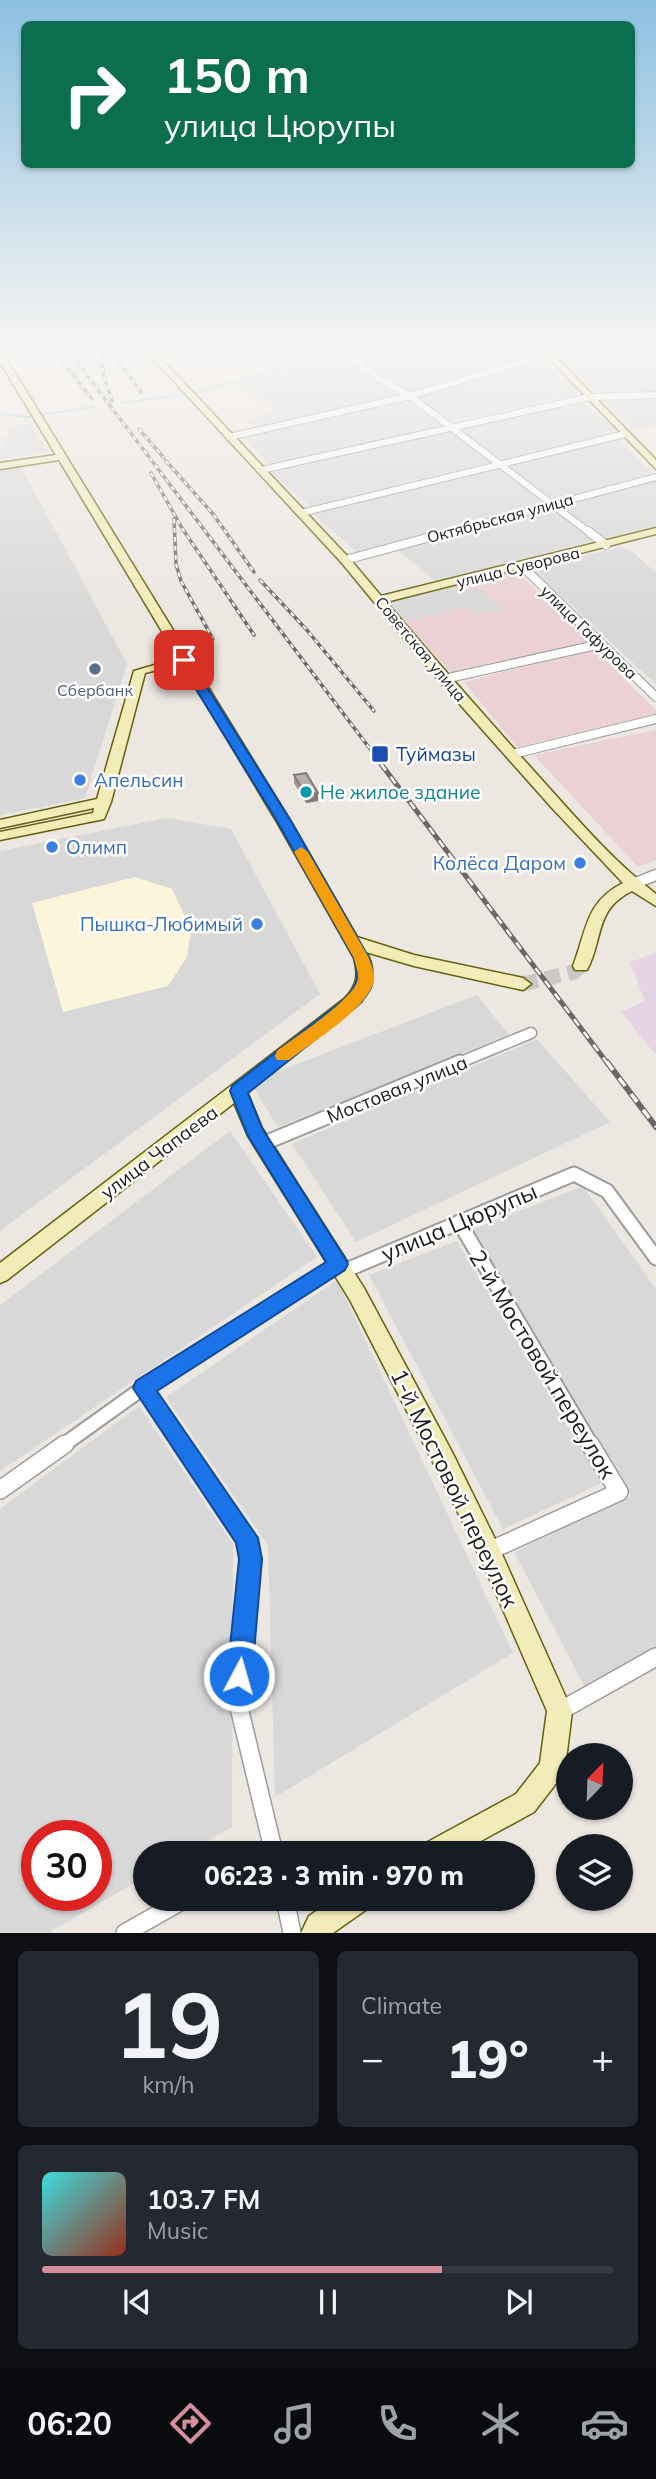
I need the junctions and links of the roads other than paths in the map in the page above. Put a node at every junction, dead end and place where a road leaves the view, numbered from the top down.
1 (51, 440) edge
2 (232, 440) edge
3 (392, 440) edge
4 (467, 440) edge
5 (599, 440) edge
6 (631, 440) edge
7 (61, 457) junction
8 (499, 464) junction
9 (0, 466) edge
10 (656, 466) edge
11 (261, 470) junction
12 (656, 477) edge
13 (553, 504) junction
14 (301, 513) junction
15 (656, 531) edge
16 (606, 545) junction
17 (345, 560) junction
18 (522, 566) junction
19 (380, 600) junction
20 (601, 644) junction
21 (184, 660) junction
22 (443, 679) junction
23 (656, 697) edge
24 (656, 719) edge
25 (513, 754) junction
26 (101, 809) junction
27 (0, 824) edge
28 (0, 836) edge
29 (656, 876) edge
30 (633, 884) junction
31 (656, 901) edge
32 (351, 940) junction
33 (581, 966) dead end
34 (523, 984) tunnel mouth
35 (531, 1033) dead end
36 (239, 1091) junction
37 (262, 1144) junction
38 (459, 1222) junction
39 (656, 1258) edge
40 (341, 1268) junction
41 (0, 1273) edge
42 (143, 1388) junction
43 (0, 1490) edge
44 (489, 1551) junction
45 (656, 1657) edge
46 (560, 1711) junction
47 (269, 1841) edge
48 (455, 1841) edge
49 (164, 1911) edge
50 (287, 1911) edge
51 (340, 1911) edge
52 (125, 1933) edge
53 (292, 1933) edge
54 (315, 1933) edge

1 - 7 street
2 - 11 street, Советская улица
3 - 11 street
4 - 8 street
5 - 8 street
6 - 10 street
7 - 9 street
7 - 21 street
8 - 13 street
8 - 14 street
11 - 14 street, Советская улица
12 - 13 street, Октябрьская улица
13 - 16 street
13 - 17 street, Октябрьская улица
14 - 17 street, Советская улица
15 - 16 street, улица Суворова
16 - 18 street, улица Суворова
17 - 19 street, Советская улица
18 - 19 street, улица Суворова
18 - 20 street, улица Гафурова
19 - 22 street, Советская улица
20 - 22 street
20 - 23 street, улица Гафурова
21 - 26 street
21 - 32 street
22 - 25 street, Советская улица
24 - 25 street
25 - 30 street, Советская улица
26 - 27 street
26 - 28 street
29 - 30 street
30 - 31 street, Советская улица
30 - 33 street
32 - 34 main road
32 - 36 street, улица Чапаева
35 - 37 street, Мостовая улица
36 - 37 street, 1-й Мостовой переулок
36 - 41 street, улица Чапаева
37 - 40 street, 1-й Мостовой переулок
38 - 39 street, улица Цюрупы
38 - 40 street, улица Цюрупы
38 - 44 street, 2-й Мостовой переулок
40 - 42 street, улица Цюрупы
40 - 44 street, 1-й Мостовой переулок
42 - 43 street, улица Цюрупы
42 - 47 street
44 - 46 street, 1-й Мостовой переулок
45 - 46 street
46 - 48 street
49 - 52 street
50 - 53 street
51 - 54 street

